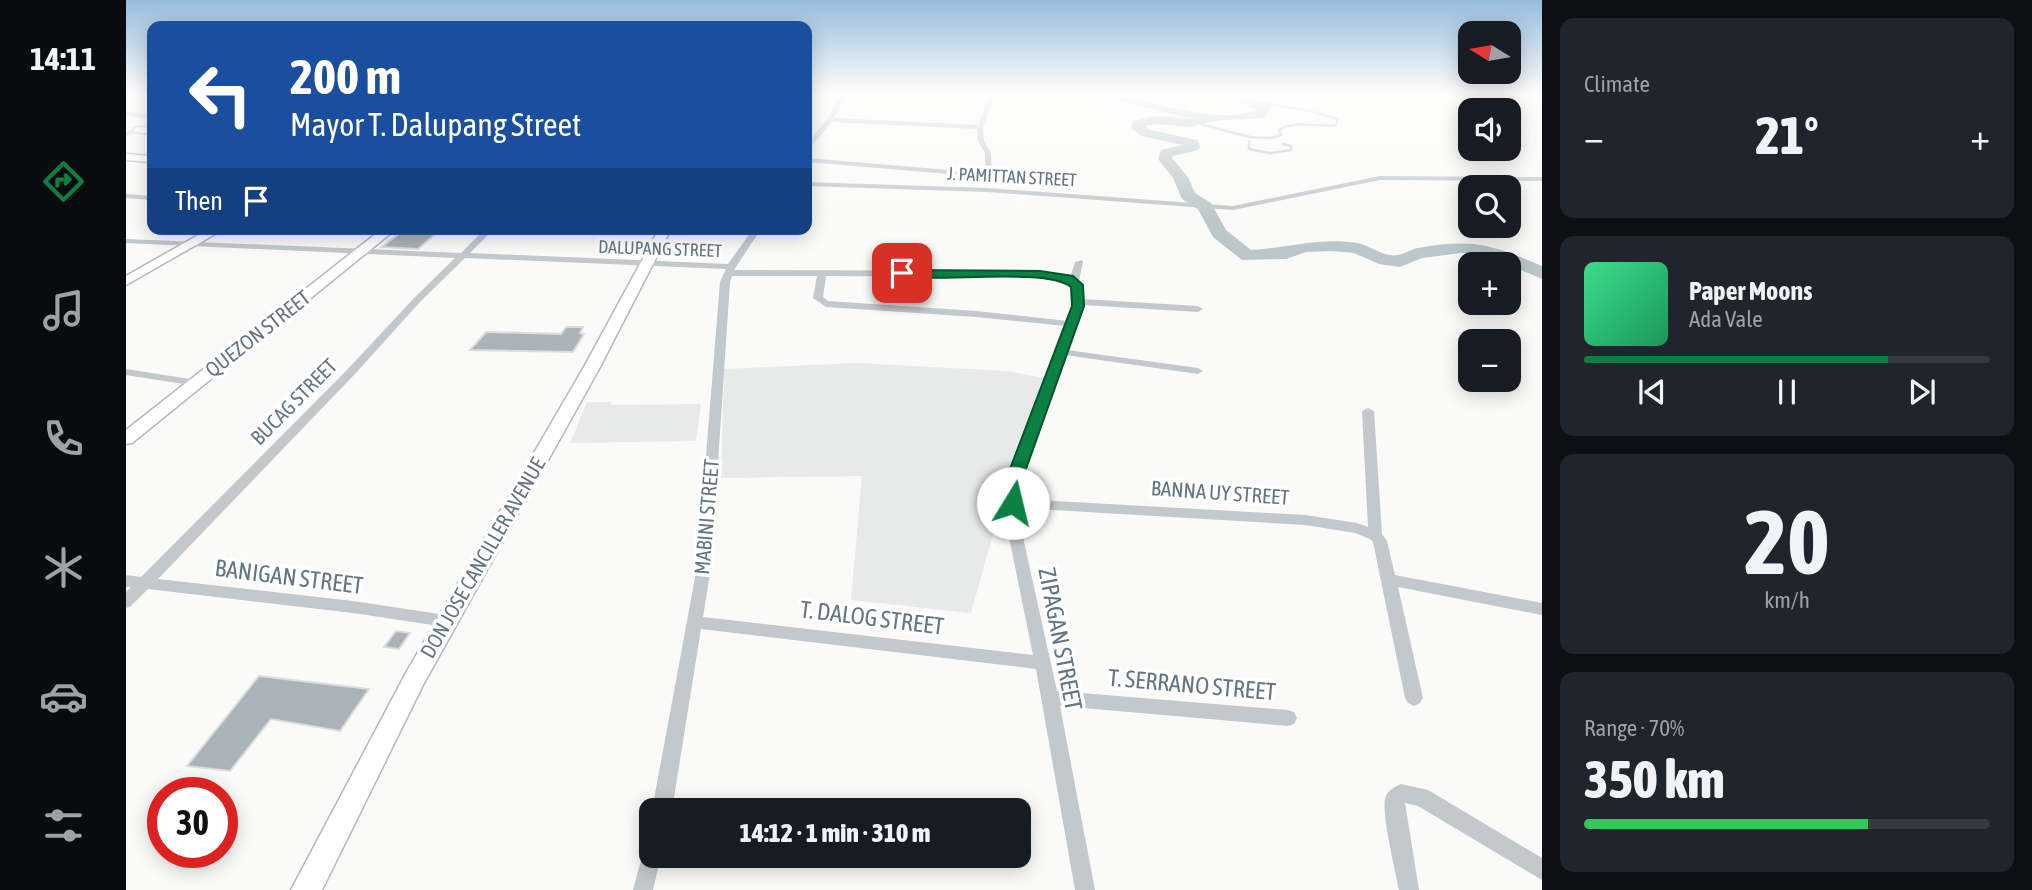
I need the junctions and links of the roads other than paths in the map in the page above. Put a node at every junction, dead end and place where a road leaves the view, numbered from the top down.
1 (981, 136) edge
2 (126, 157) edge
3 (147, 159) edge
4 (812, 160) edge
5 (988, 175) junction
6 (1542, 179) edge
7 (812, 184) edge
8 (987, 190) junction
9 (126, 196) edge
10 (147, 198) edge
11 (206, 235) edge
12 (382, 235) edge
13 (484, 235) edge
14 (662, 235) edge
15 (753, 235) edge
16 (126, 241) edge
17 (194, 244) junction
18 (361, 251) junction
19 (466, 255) junction
20 (1079, 262) dead end
21 (645, 265) junction
22 (730, 270) junction
23 (822, 274) junction
24 (126, 281) edge
25 (1074, 281) junction
26 (1079, 302) junction
27 (1198, 309) dead end
28 (1071, 324) junction
29 (1062, 352) junction
30 (1198, 370) dead end
31 (126, 372) edge
32 (196, 383) junction
33 (1368, 411) dead end
34 (126, 439) edge
35 (1013, 503) junction
36 (1375, 535) junction
37 (1389, 580) junction
38 (126, 581) edge
39 (144, 584) junction
40 (126, 602) edge
41 (1542, 609) edge
42 (446, 621) junction
43 (695, 622) junction
44 (1044, 663) junction
45 (1049, 698) junction
46 (1414, 698) dead end
47 (1288, 718) dead end
48 (664, 798) edge
49 (648, 868) edge
50 (1542, 870) edge
51 (306, 890) edge
52 (643, 890) edge
53 (1085, 890) edge
54 (1409, 890) edge

1 - 5 street
2 - 3 main road
4 - 5 street
5 - 8 street
6 - 8 street, J. PAMITTAN STREET
7 - 8 street, J. PAMITTAN STREET
9 - 10 street
11 - 17 main road
12 - 18 main road, QUEZON STREET
13 - 19 street, BUCAG STREET
14 - 21 main road, DON JOSE CANCILLER AVENUE
15 - 22 street, MABINI STREET
16 - 17 street, DALUPANG STREET
17 - 18 street, DALUPANG STREET
17 - 24 main road
18 - 19 street, DALUPANG STREET
18 - 32 main road, QUEZON STREET
19 - 21 street, DALUPANG STREET
19 - 39 street, BUCAG STREET
20 - 25 street
21 - 22 street, DALUPANG STREET
21 - 42 main road, DON JOSE CANCILLER AVENUE
22 - 23 street, DALUPANG STREET
22 - 43 street, MABINI STREET
23 - 25 street, DALUPANG STREET
23 - 28 street
25 - 26 street
26 - 27 street
26 - 28 street, ZIPAGAN STREET
28 - 29 street, ZIPAGAN STREET
29 - 30 street
29 - 35 street, ZIPAGAN STREET
31 - 32 street
32 - 34 main road, QUEZON STREET
33 - 36 street
35 - 36 street, BANNA UY STREET
35 - 44 street, ZIPAGAN STREET
36 - 37 street
37 - 41 street
37 - 46 street
38 - 39 street, BANIGAN STREET
39 - 40 street, BUCAG STREET
39 - 42 street, BANIGAN STREET
42 - 51 main road, DON JOSE CANCILLER AVENUE
43 - 44 street, T. DALOG STREET
43 - 48 street, MABINI STREET
44 - 45 street, ZIPAGAN STREET
45 - 47 street, T. SERRANO STREET
45 - 53 street, ZIPAGAN STREET
49 - 52 street
50 - 54 street

